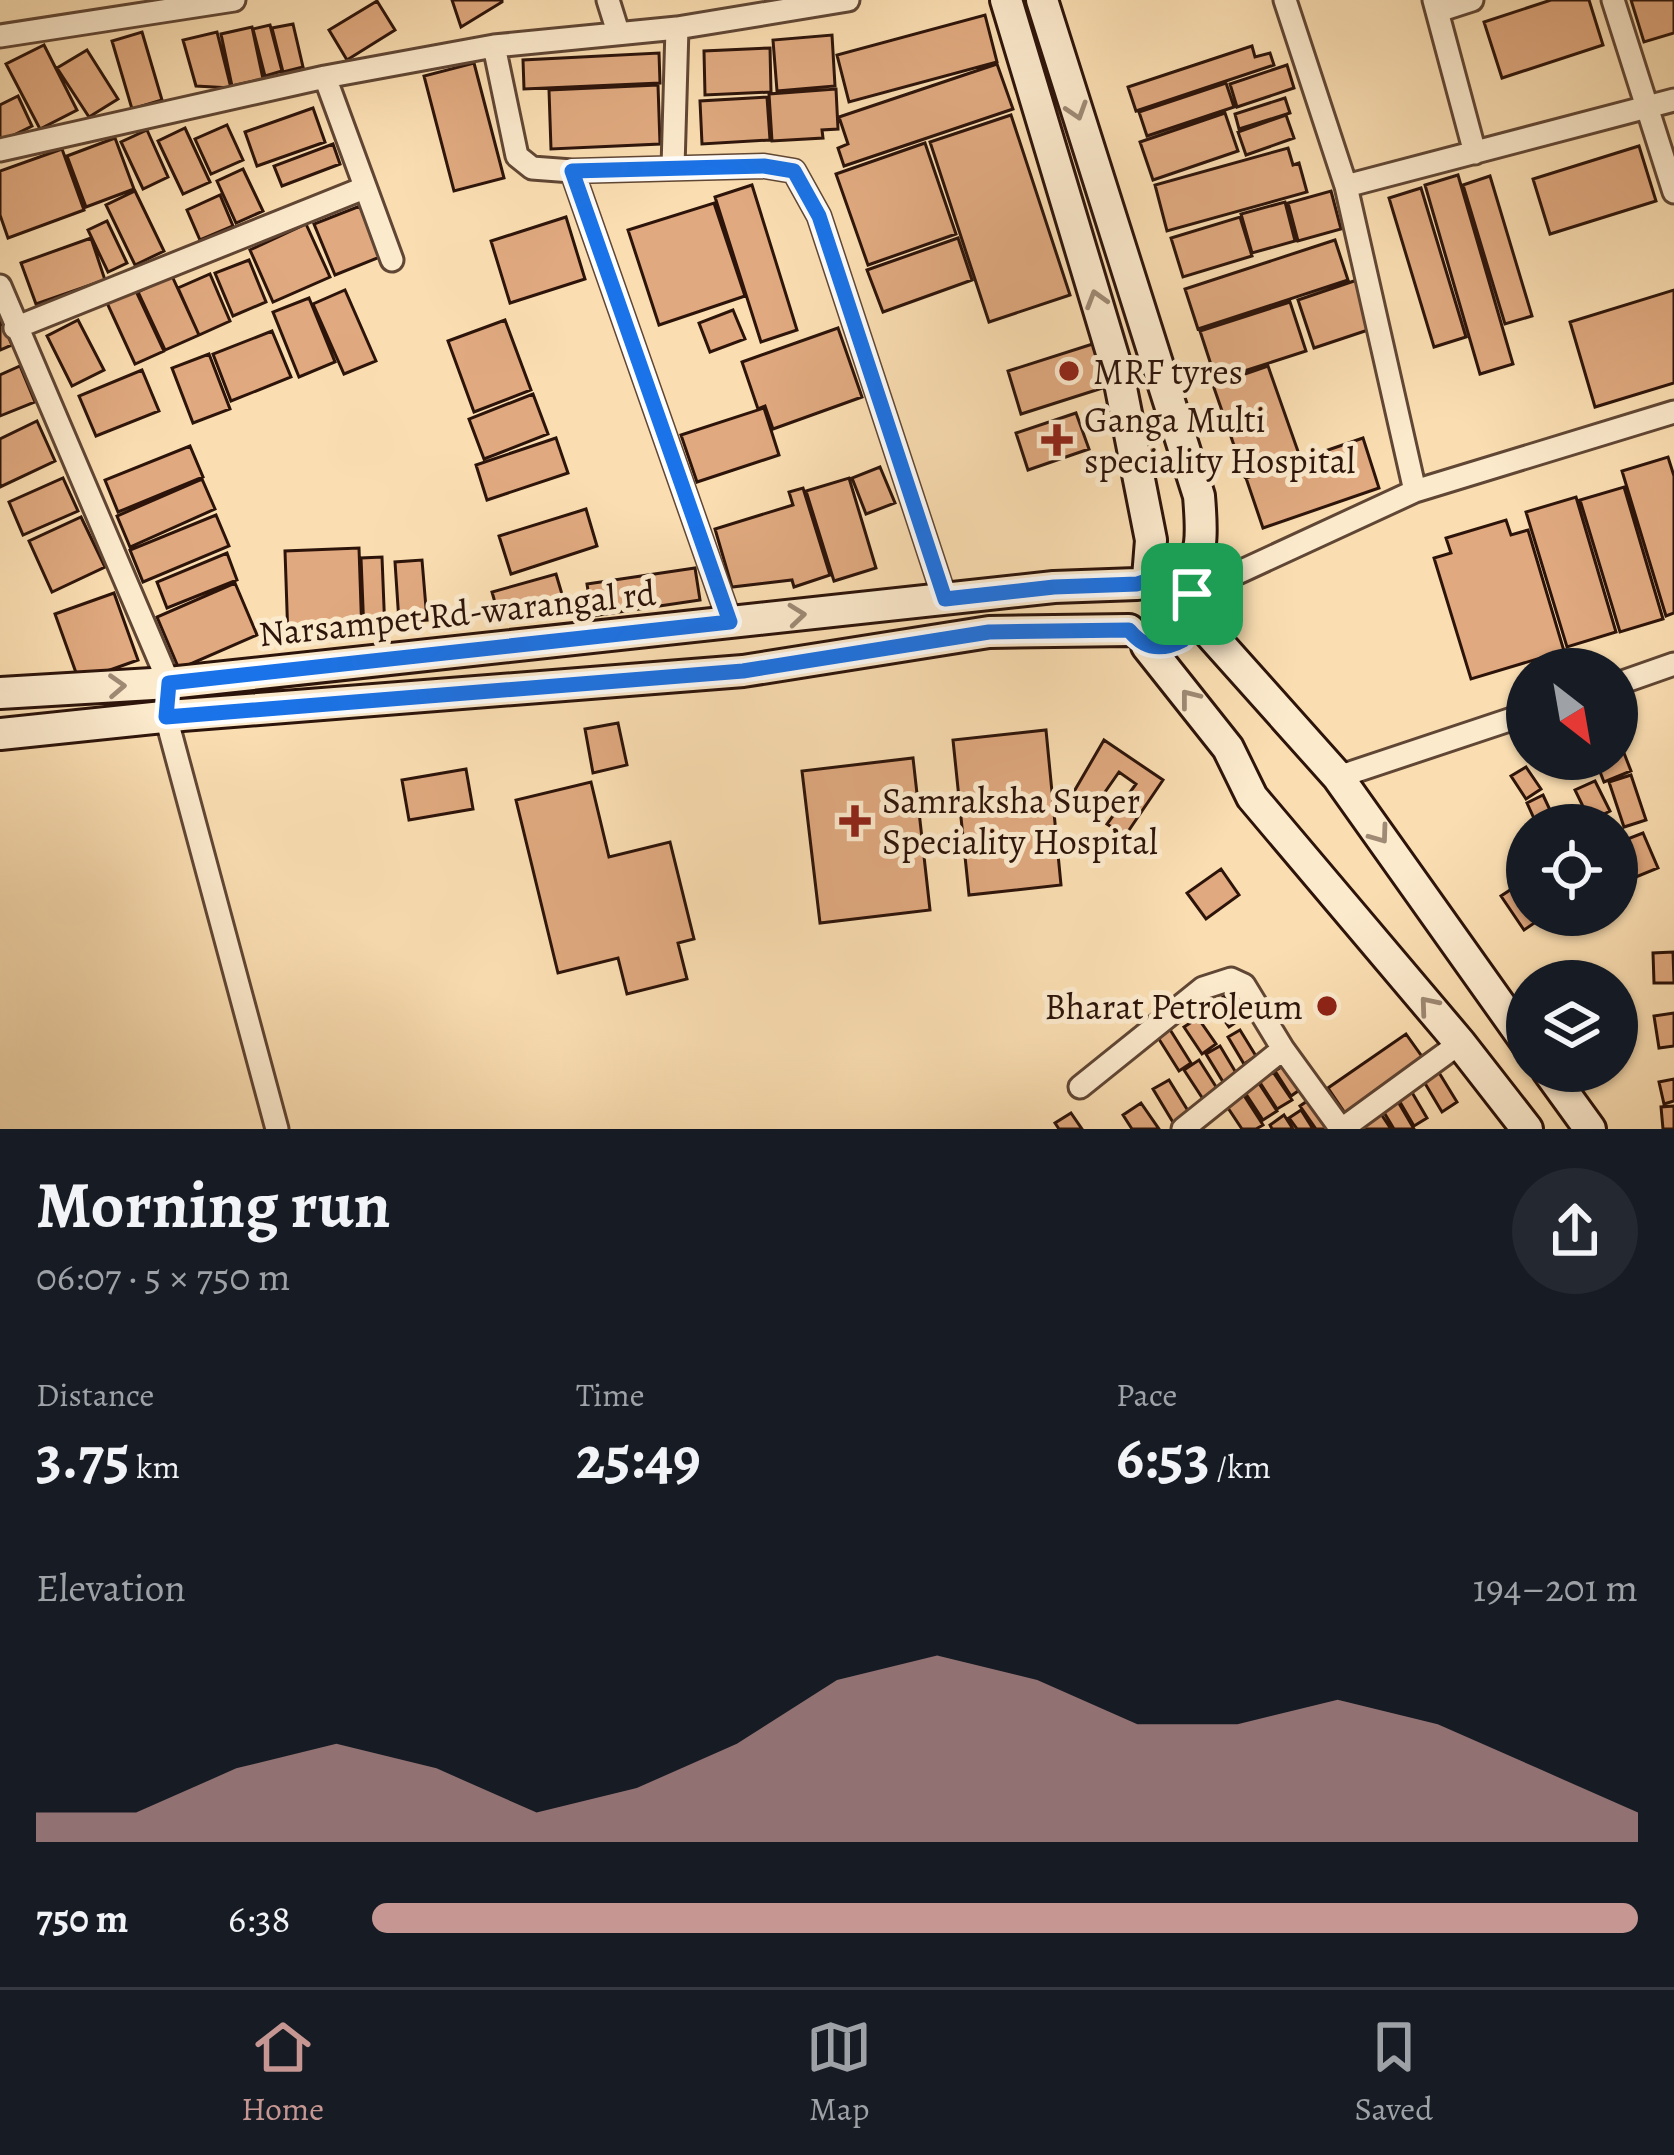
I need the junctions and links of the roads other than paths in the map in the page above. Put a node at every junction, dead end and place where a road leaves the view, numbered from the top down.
1 (234, 0) edge
2 (608, 0) edge
3 (848, 0) edge
4 (1006, 0) edge
5 (1042, 0) edge
6 (1285, 0) edge
7 (1472, 0) edge
8 (1613, 0) edge
9 (181, 3) edge
10 (1436, 5) edge
11 (677, 28) junction
12 (618, 32) junction
13 (0, 36) edge
14 (494, 46) junction
15 (325, 77) junction
16 (1674, 100) edge
17 (1647, 108) junction
18 (0, 150) edge
19 (1475, 153) junction
20 (673, 167) junction
21 (572, 171) junction
22 (1346, 186) junction
23 (364, 188) junction
24 (1674, 192) edge
25 (392, 260) dead end
26 (0, 286) edge
27 (15, 328) junction
28 (1674, 412) edge
29 (1415, 491) junction
30 (1143, 581) junction
31 (945, 599) junction
32 (1190, 599) junction
33 (730, 622) junction
34 (1138, 638) junction
35 (1674, 664) edge
36 (1638, 677) edge
37 (169, 683) junction
38 (0, 693) edge
39 (166, 717) junction
40 (1506, 721) edge
41 (0, 734) edge
42 (1338, 777) junction
43 (1506, 1013) edge
44 (1460, 1043) junction
45 (1283, 1049) junction
46 (1080, 1088) dead end
47 (1563, 1092) edge
48 (277, 1129) edge
49 (1183, 1129) edge
50 (1341, 1129) edge
51 (1527, 1129) edge
52 (1590, 1129) edge

1 - 9 street
2 - 12 street
3 - 11 street
30 -> 4 main road
5 -> 32 main road
6 - 22 street
7 - 10 street
8 - 17 street
9 - 13 street
10 - 19 street
11 - 12 street
11 - 20 street
12 - 14 street
14 - 15 street
14 - 21 street
15 - 18 street
15 - 23 street
16 - 17 street
17 - 19 street
17 - 24 street
19 - 22 street
20 - 21 street
20 - 31 street
21 - 33 street
22 - 29 street
23 - 25 street
23 - 27 street
26 - 27 street
27 - 37 street
28 - 29 street
29 - 32 street
30 - 31 main road, Narsampet Rd-warangal rd
30 - 32 main road
30 - 34 main road
33 -> 31 main road, Narsampet Rd-warangal rd
32 - 34 main road
32 - 42 main road
33 - 37 main road, Narsampet Rd-warangal rd
34 - 39 main road, Narsampet Rd-warangal rd
44 -> 34 main road
35 - 36 street
38 -> 37 main road, Narsampet Rd-warangal rd
37 - 39 street
39 - 41 main road, Narsampet Rd-warangal rd
39 - 48 street
40 - 42 street
42 -> 43 main road
44 - 50 street
44 - 51 main road
45 - 46 street
45 - 49 street
45 - 50 street
47 - 52 main road

